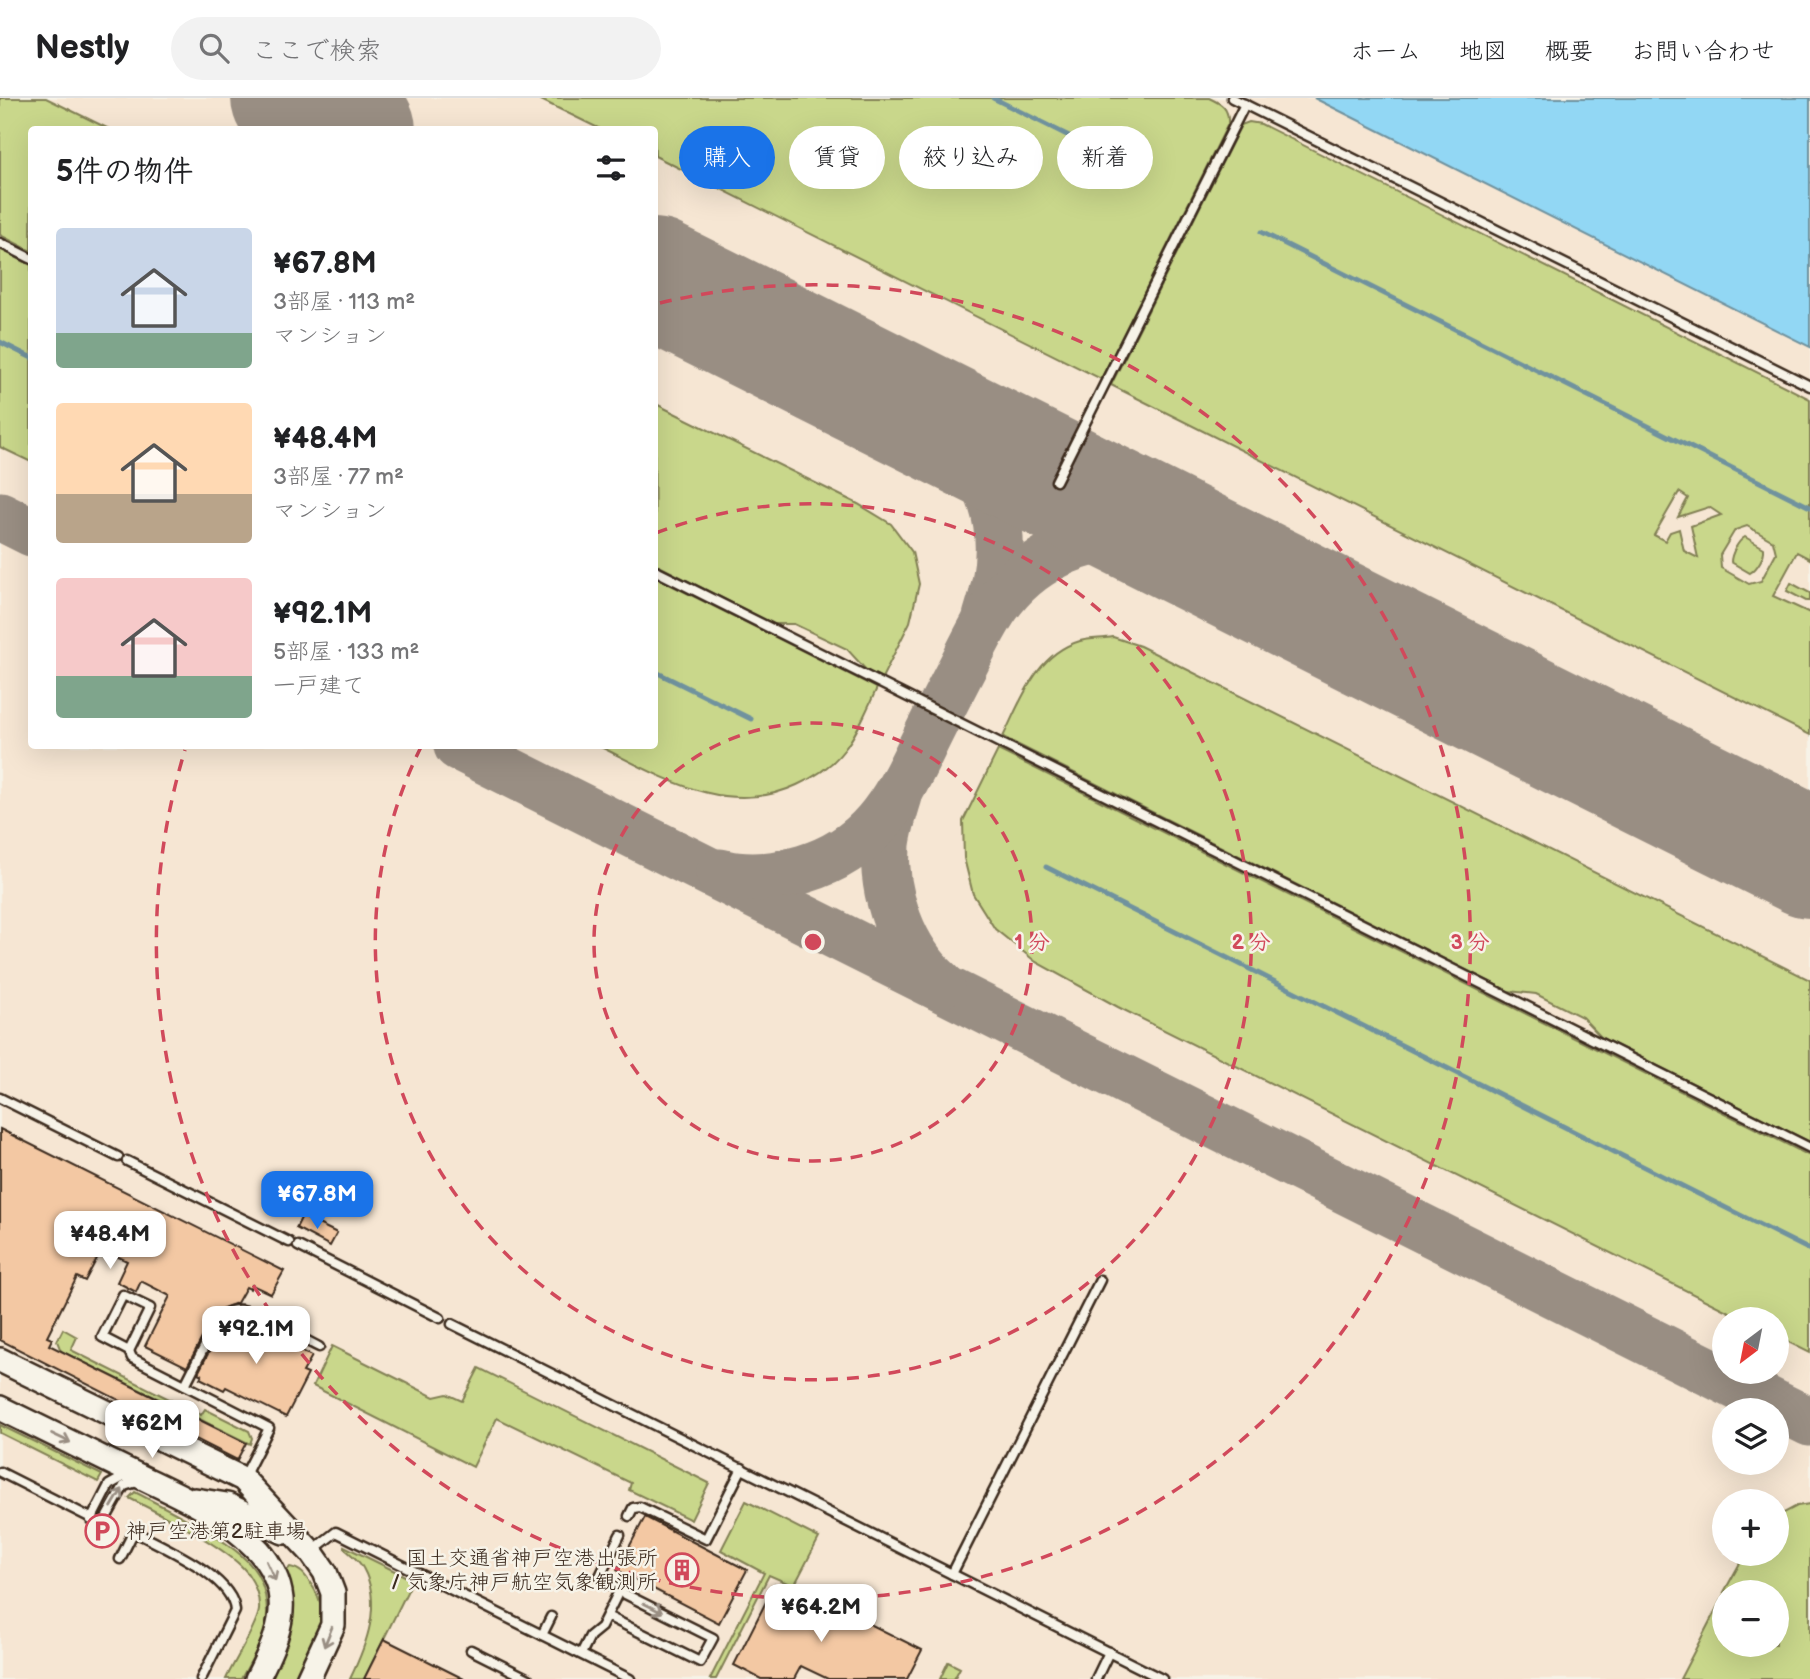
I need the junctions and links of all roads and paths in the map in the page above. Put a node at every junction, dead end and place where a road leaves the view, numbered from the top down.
1 (1232, 98) edge
2 (1245, 104) junction
3 (0, 243) edge
4 (28, 257) edge
5 (1810, 386) edge
6 (1056, 481) dead end
7 (658, 572) edge
8 (0, 1098) edge
9 (1810, 1148) edge
10 (118, 1157) dead end
11 (127, 1161) dead end
12 (289, 1242) dead end
13 (298, 1246) dead end
14 (1100, 1280) dead end
15 (440, 1318) dead end
16 (452, 1324) dead end
17 (319, 1347) dead end
18 (129, 1351) junction
19 (0, 1360) edge
20 (185, 1385) junction
21 (0, 1408) edge
22 (742, 1468) junction
23 (0, 1472) edge
24 (144, 1478) junction
25 (243, 1479) junction
26 (185, 1499) junction
27 (629, 1516) dead end
28 (91, 1520) junction
29 (620, 1535) dead end
30 (305, 1546) junction
31 (120, 1559) dead end
32 (952, 1574) junction
33 (619, 1591) junction
34 (607, 1616) junction
35 (551, 1617) dead end
36 (542, 1635) junction
37 (471, 1650) dead end
38 (1109, 1652) junction
39 (581, 1654) junction
40 (201, 1679) edge
41 (257, 1679) edge
42 (308, 1679) edge
43 (529, 1679) edge
44 (631, 1679) edge
45 (1096, 1679) edge
46 (1162, 1679) edge

1 - 2 lane
2 - 5 lane
2 - 6 lane
3 - 4 lane
7 - 9 lane
8 - 10 lane
11 - 12 lane
13 - 15 lane
14 - 32 lane
16 - 22 lane
17 - 20 lane
18 - 18 lane
18 - 20 lane
19 - 25 street
20 - 25 lane
21 -> 24 street
22 - 27 lane
22 - 32 lane
23 - 28 lane
24 - 26 street
28 -> 24 lane
24 - 28 lane
25 - 30 street
26 - 30 street
26 -> 41 street
29 - 33 lane
30 - 36 lane
30 -> 42 street
31 - 40 lane
32 - 38 lane
33 - 34 lane
33 -> 34 lane
34 - 39 lane
35 - 36 lane
36 - 39 lane
37 - 43 lane
38 - 45 lane
38 - 46 lane
39 - 44 lane

